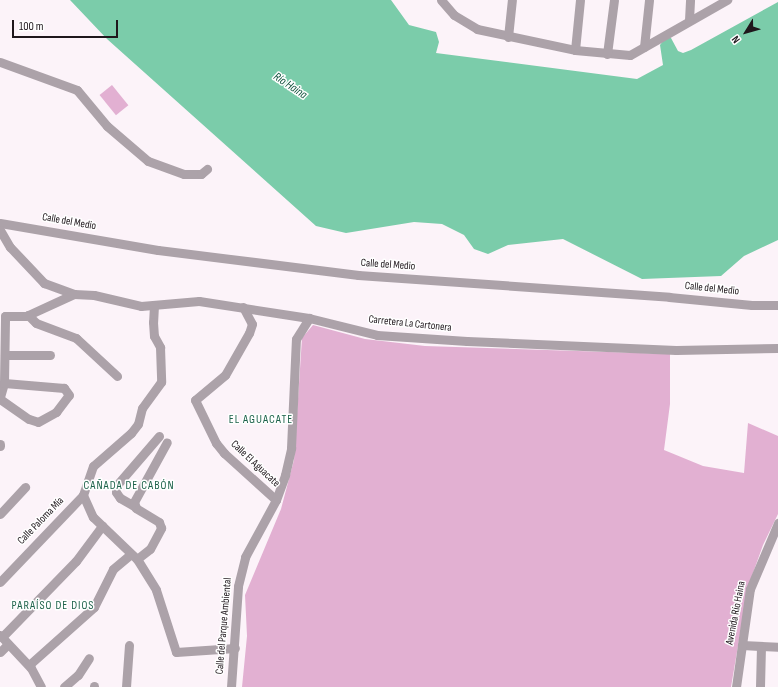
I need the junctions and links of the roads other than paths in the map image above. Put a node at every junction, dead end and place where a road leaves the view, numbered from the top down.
1 (442, 0) edge
2 (512, 0) edge
3 (580, 0) edge
4 (614, 0) edge
5 (649, 0) edge
6 (690, 0) edge
7 (724, 1) edge
8 (447, 4) edge
9 (688, 20) junction
10 (508, 37) junction
11 (644, 47) junction
12 (575, 50) junction
13 (608, 54) junction
14 (0, 62) edge
15 (207, 169) dead end
16 (0, 223) edge
17 (0, 230) edge
18 (0, 241) edge
19 (10, 247) junction
20 (74, 294) junction
21 (154, 305) junction
22 (778, 305) edge
23 (243, 306) junction
24 (28, 315) junction
25 (309, 318) junction
26 (778, 348) edge
27 (5, 355) junction
28 (50, 355) dead end
29 (117, 376) dead end
30 (4, 383) junction
31 (0, 398) edge
32 (159, 436) dead end
33 (167, 442) dead end
34 (25, 487) dead end
35 (83, 495) junction
36 (276, 500) junction
37 (134, 506) junction
38 (0, 514) edge
39 (778, 523) edge
40 (102, 526) junction
41 (134, 557) junction
42 (0, 582) edge
43 (3, 639) edge
44 (129, 645) dead end
45 (742, 645) junction
46 (762, 646) junction
47 (778, 647) edge
48 (235, 648) junction
49 (0, 652) edge
50 (89, 658) dead end
51 (29, 665) junction
52 (41, 687) edge
53 (64, 687) edge
54 (126, 687) edge
55 (231, 687) edge
56 (736, 687) edge
57 (760, 687) edge

1 - 8 street
2 - 10 street
3 - 12 street
4 - 13 street
5 - 11 street
6 - 9 street
7 - 9 street
8 - 10 street
9 - 11 street
10 - 12 street
11 - 13 street
12 - 13 street
14 - 15 street
16 - 22 street, Calle del Medio
17 - 19 street, Carretera La Cartonera
18 - 19 street
19 - 20 street, Carretera La Cartonera
20 - 21 street, Carretera La Cartonera
20 - 24 street
21 - 23 street, Carretera La Cartonera
21 - 35 street
23 - 25 street, Carretera La Cartonera
23 - 36 street, Calle El Aguacate
24 - 27 street
24 - 29 street
25 - 26 street, Carretera La Cartonera
25 - 36 street, Calle del Parque Ambiental
27 - 28 street
27 - 30 street
30 - 31 street
30 - 31 street
32 - 37 street
33 - 37 street
34 - 38 street
35 - 40 street
35 - 42 street, Calle Paloma Mía
36 - 48 street, Calle del Parque Ambiental
37 - 41 street
39 - 45 street, Avenida Río Haina
40 - 41 street
40 - 43 street
41 - 48 street
41 - 51 street
43 - 49 street
43 - 51 street
44 - 54 street
45 - 46 street
45 - 56 street, Avenida Río Haina
46 - 47 street
46 - 57 street
48 - 55 street, Calle del Parque Ambiental
50 - 53 street
51 - 52 street

